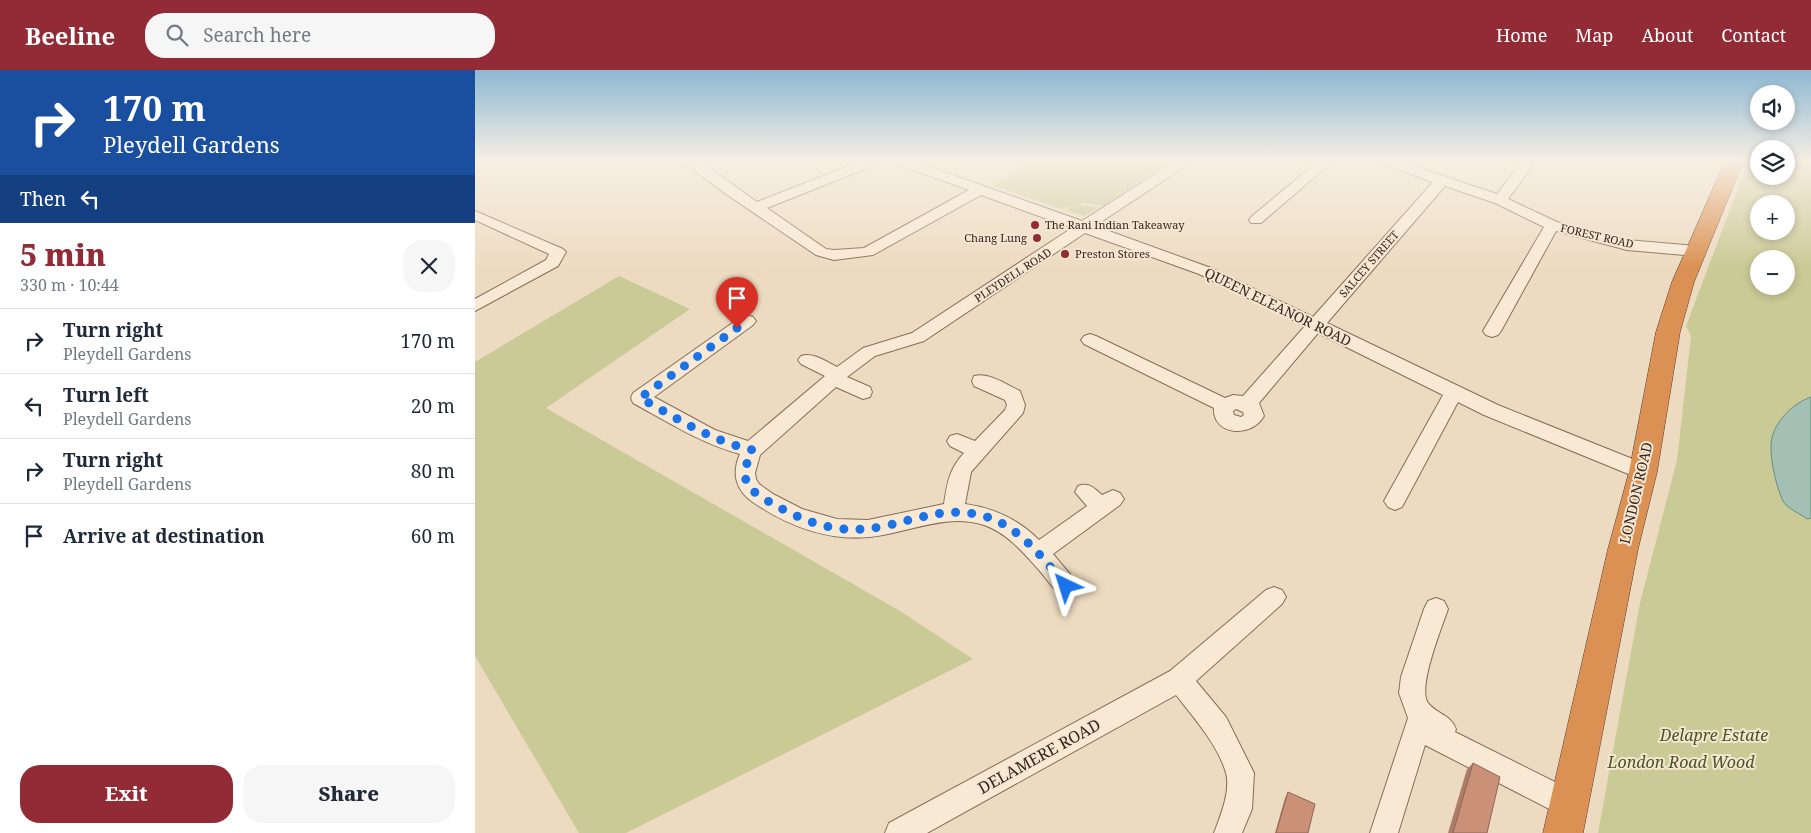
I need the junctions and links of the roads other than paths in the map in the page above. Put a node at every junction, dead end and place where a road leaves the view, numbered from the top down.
1 (741, 198) edge
2 (781, 198) edge
3 (966, 198) edge
4 (1005, 198) edge
5 (1129, 198) edge
6 (1283, 198) edge
7 (1427, 198) edge
8 (1493, 198) edge
9 (1502, 198) edge
10 (1719, 198) edge
11 (1500, 200) junction
12 (755, 208) junction
13 (475, 215) edge
14 (1257, 220) dead end
15 (1552, 225) junction
16 (1086, 226) junction
17 (1696, 251) junction
18 (475, 306) edge
19 (735, 324) dead end
20 (1315, 325) junction
21 (1492, 331) dead end
22 (1090, 340) dead end
23 (807, 360) dead end
24 (836, 377) junction
25 (981, 381) dead end
26 (863, 392) dead end
27 (1454, 392) junction
28 (957, 441) dead end
29 (982, 446) junction
30 (753, 450) junction
31 (1643, 472) junction
32 (1085, 492) dead end
33 (1395, 501) dead end
34 (953, 512) junction
35 (1038, 553) junction
36 (1066, 586) dead end
37 (1274, 597) dead end
38 (1436, 609) dead end
39 (1179, 680) junction
40 (1536, 789) junction
41 (1569, 804) junction
42 (899, 833) edge
43 (1229, 833) edge
44 (1384, 833) edge
45 (1563, 833) edge

1 - 12 street
2 - 12 street
3 - 12 street
4 - 16 street, QUEEN ELEANOR ROAD
5 - 16 street, PLEYDELL ROAD
6 - 14 street
7 - 20 street, SALCEY STREET
8 - 11 street, FOREST ROAD
9 - 11 street
10 - 17 highway, LONDON ROAD
11 - 15 street, FOREST ROAD
13 - 18 street
15 - 17 street, FOREST ROAD
15 - 21 street
16 - 20 street, QUEEN ELEANOR ROAD
16 - 24 street, PLEYDELL ROAD
17 - 31 highway, LONDON ROAD
19 - 30 street
20 - 22 street, SALCEY STREET
20 - 27 street, QUEEN ELEANOR ROAD
23 - 24 street
24 - 26 street
24 - 30 street, PLEYDELL ROAD
25 - 29 street
27 - 31 street, QUEEN ELEANOR ROAD
27 - 33 street
28 - 29 street
29 - 34 street
30 - 34 street
31 - 41 highway, LONDON ROAD
32 - 35 street
34 - 35 street
35 - 36 street
37 - 39 street, DELAMERE ROAD
38 - 40 street
39 - 42 street, DELAMERE ROAD
39 - 43 street
40 - 41 street
40 - 44 street
41 - 45 highway, LONDON ROAD

